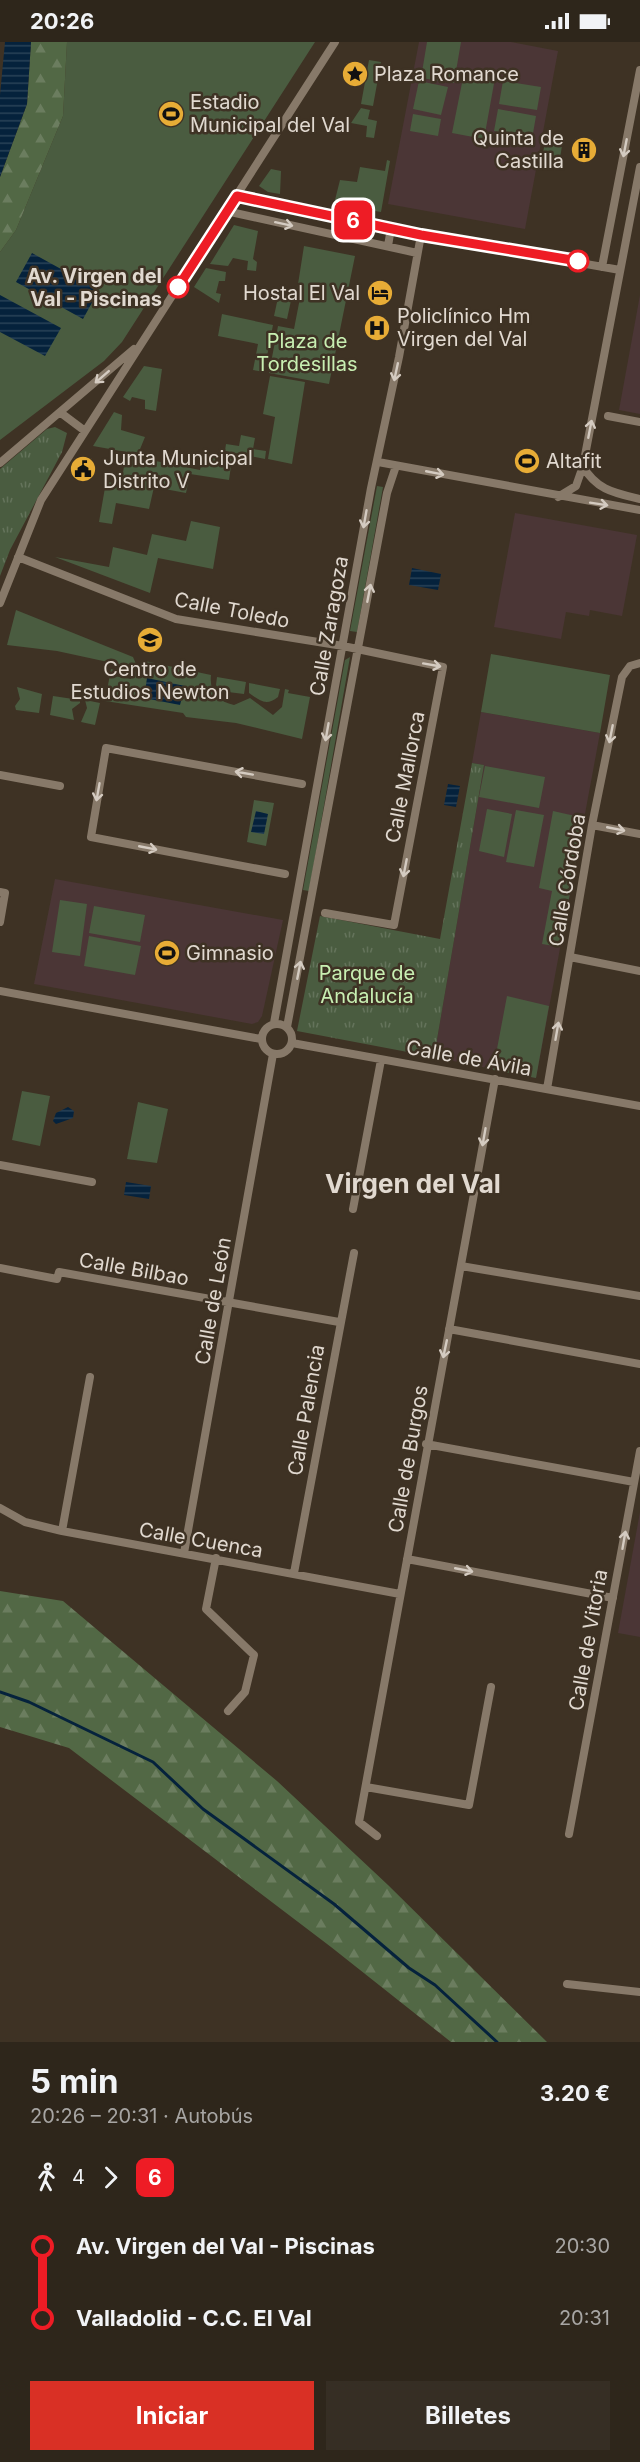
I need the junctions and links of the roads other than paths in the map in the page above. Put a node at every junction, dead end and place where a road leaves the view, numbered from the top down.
1 (335, 42) edge
2 (640, 70) edge
3 (640, 167) edge
4 (237, 196) junction
5 (226, 212) junction
6 (391, 228) junction
7 (421, 235) junction
8 (388, 246) junction
9 (417, 253) junction
10 (603, 267) junction
11 (620, 270) junction
12 (142, 342) junction
13 (61, 413) junction
14 (609, 416) dead end
15 (640, 422) edge
16 (85, 431) junction
17 (378, 462) junction
18 (0, 463) edge
19 (396, 466) junction
20 (583, 466) junction
21 (558, 497) junction
22 (640, 499) edge
23 (640, 510) edge
24 (18, 557) junction
25 (0, 603) edge
26 (343, 646) junction
27 (358, 650) junction
28 (640, 663) edge
29 (0, 775) edge
30 (302, 784) dead end
31 (60, 786) dead end
32 (592, 825) junction
33 (640, 834) edge
34 (285, 874) dead end
35 (0, 892) edge
36 (325, 913) dead end
37 (0, 922) edge
38 (570, 957) junction
39 (640, 971) edge
40 (0, 991) edge
41 (274, 1023) junction
42 (287, 1027) junction
43 (261, 1038) junction
44 (292, 1043) junction
45 (273, 1054) junction
46 (381, 1060) junction
47 (495, 1079) junction
48 (547, 1089) junction
49 (640, 1106) edge
50 (0, 1165) edge
51 (92, 1182) dead end
52 (353, 1209) dead end
53 (354, 1253) dead end
54 (461, 1266) junction
55 (0, 1268) edge
56 (640, 1296) edge
57 (229, 1303) junction
58 (339, 1322) junction
59 (449, 1329) junction
60 (640, 1364) edge
61 (90, 1377) dead end
62 (426, 1444) junction
63 (640, 1451) edge
64 (634, 1482) junction
65 (0, 1508) edge
66 (62, 1531) junction
67 (184, 1553) junction
68 (216, 1558) junction
69 (407, 1559) junction
70 (294, 1573) junction
71 (400, 1594) junction
72 (613, 1598) junction
73 (490, 1687) dead end
74 (228, 1711) dead end
75 (366, 1787) junction
76 (569, 1834) dead end
77 (377, 1836) dead end
78 (567, 1984) dead end
79 (640, 1992) edge

1 - 4 street
2 -> 10 street
3 - 11 street
4 - 5 street
4 - 6 street
5 -> 8 street
5 - 12 street
6 - 7 street
6 - 8 street
7 - 9 street, Calle Zaragoza
7 - 10 street
8 - 9 street
9 -> 17 street, Calle Zaragoza
10 - 11 street
20 -> 11 street
12 -> 13 street
12 - 16 street
13 - 16 street
13 - 18 street
14 - 15 street
16 - 24 street
17 - 19 street
17 -> 26 street, Calle Zaragoza
19 -> 21 street
27 -> 19 street, Calle Zaragoza
20 - 21 street
20 - 22 street
21 -> 23 street
24 - 25 street
24 - 26 street, Calle Toledo
26 - 27 street, Calle Mallorca
26 -> 41 street, Calle Zaragoza
27 -> 36 street, Calle Mallorca
42 -> 27 street, Calle Zaragoza
28 -> 32 street, Calle Córdoba
29 - 31 street
30 -> 34 street
32 -> 33 street
32 - 38 street, Calle Córdoba
35 - 37 street
38 - 39 street
48 -> 38 street, Calle Córdoba
40 - 43 street
41 - 42 street
41 - 43 street
42 - 44 street
43 - 45 street
44 - 45 street
44 - 46 street, Calle de Ávila
45 - 57 street, Calle de León
46 - 47 street, Calle de Ávila
46 - 52 street
47 - 48 street, Calle de Ávila
47 -> 54 street, Calle de Burgos
48 - 49 street, Calle de Ávila
50 - 51 street
53 - 58 street, Calle Palencia
54 - 56 street
54 - 59 street, Calle de Burgos
55 - 57 street, Calle Bilbao
57 - 58 street, Calle Bilbao
57 - 67 street, Calle de León
58 - 70 street, Calle Palencia
59 - 60 street
59 -> 62 street, Calle de Burgos
61 - 66 street
62 - 64 street
62 - 69 street, Calle de Burgos
63 - 64 street, Calle de Vitoria
72 -> 64 street, Calle de Vitoria
65 - 66 street, Calle Cuenca
66 - 67 street, Calle Cuenca
67 - 68 street, Calle Cuenca
68 - 70 street, Calle Cuenca
68 - 74 street
69 - 71 street, Calle de Burgos
69 -> 72 street
70 - 71 street, Calle Cuenca
71 - 75 street, Calle de Burgos
72 - 76 street, Calle de Vitoria
73 - 75 street
75 - 77 street, Calle de Burgos
78 - 79 street

